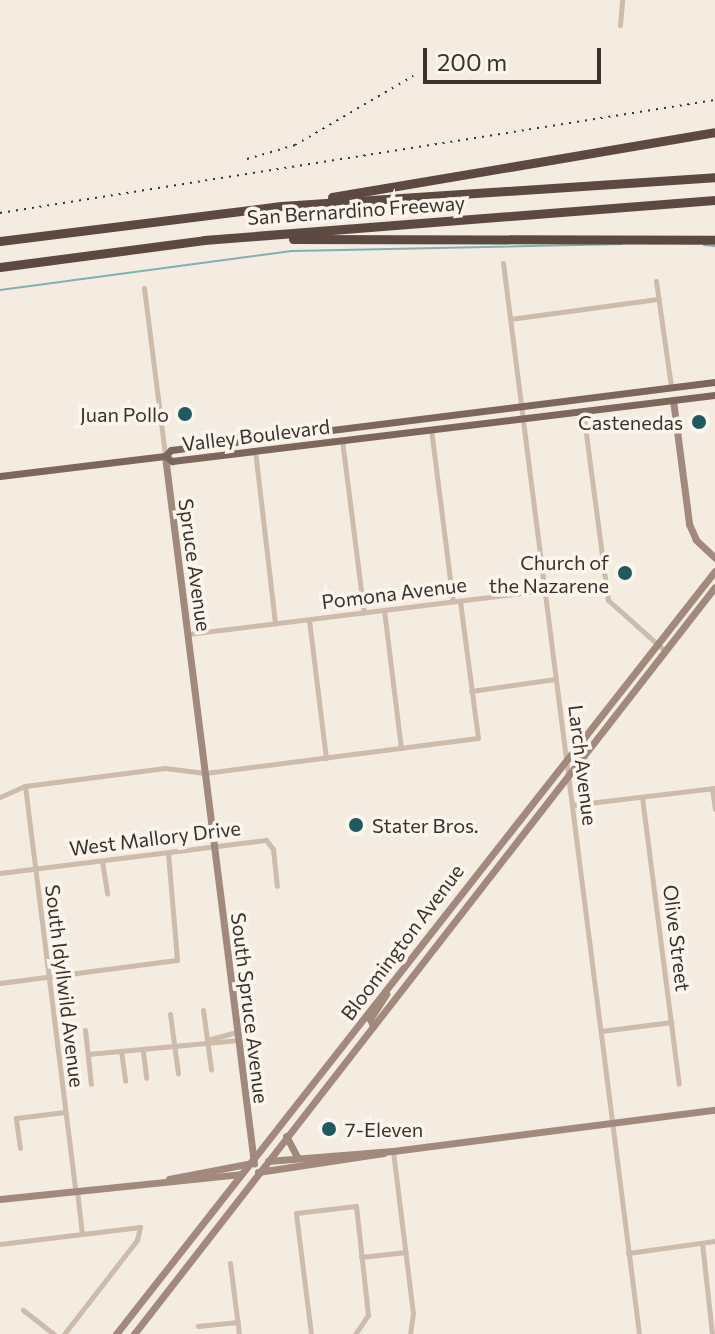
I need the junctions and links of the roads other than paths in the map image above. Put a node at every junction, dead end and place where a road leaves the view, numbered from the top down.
1 (622, 0) edge
2 (620, 25) dead end
3 (715, 132) edge
4 (715, 177) edge
5 (715, 200) edge
6 (281, 206) junction
7 (211, 239) junction
8 (715, 240) edge
9 (0, 241) edge
10 (503, 263) dead end
11 (0, 267) edge
12 (656, 281) dead end
13 (144, 288) dead end
14 (658, 299) junction
15 (510, 319) junction
16 (715, 382) edge
17 (671, 387) junction
18 (715, 395) edge
19 (673, 400) junction
20 (520, 406) junction
21 (582, 410) junction
22 (522, 418) junction
23 (431, 429) junction
24 (342, 440) junction
25 (255, 450) junction
26 (165, 456) junction
27 (0, 476) edge
28 (715, 558) edge
29 (715, 571) edge
30 (604, 583) junction
31 (715, 587) edge
32 (544, 591) junction
33 (456, 602) junction
34 (384, 610) junction
35 (364, 613) junction
36 (309, 620) junction
37 (275, 624) junction
38 (188, 634) junction
39 (656, 643) junction
40 (665, 651) junction
41 (555, 679) junction
42 (471, 691) junction
43 (401, 748) junction
44 (326, 758) junction
45 (566, 758) junction
46 (205, 773) junction
47 (568, 776) junction
48 (25, 786) junction
49 (714, 788) edge
50 (0, 797) edge
51 (642, 797) junction
52 (572, 805) junction
53 (715, 809) edge
54 (214, 846) junction
55 (168, 853) junction
56 (102, 861) junction
57 (34, 869) junction
58 (0, 873) edge
59 (277, 886) dead end
60 (107, 894) dead end
61 (451, 904) junction
62 (461, 912) junction
63 (47, 976) junction
64 (0, 983) edge
65 (389, 986) junction
66 (203, 1010) dead end
67 (170, 1014) dead end
68 (671, 1022) junction
69 (373, 1026) junction
70 (85, 1030) dead end
71 (600, 1031) junction
72 (237, 1036) junction
73 (207, 1041) junction
74 (175, 1044) junction
75 (121, 1051) junction
76 (143, 1052) junction
77 (88, 1054) junction
78 (211, 1069) dead end
79 (178, 1073) dead end
80 (146, 1078) dead end
81 (125, 1081) dead end
82 (91, 1084) dead end
83 (679, 1084) dead end
84 (715, 1110) edge
85 (65, 1112) junction
86 (612, 1123) junction
87 (286, 1136) junction
88 (20, 1148) dead end
89 (393, 1151) junction
90 (297, 1157) junction
91 (268, 1161) junction
92 (254, 1163) junction
93 (258, 1172) junction
94 (242, 1174) junction
95 (212, 1177) junction
96 (169, 1179) junction
97 (76, 1190) junction
98 (221, 1196) junction
99 (0, 1199) edge
100 (82, 1234) junction
101 (715, 1241) edge
102 (702, 1243) junction
103 (0, 1244) edge
104 (406, 1252) junction
105 (628, 1253) junction
106 (361, 1257) junction
107 (230, 1263) dead end
108 (23, 1310) dead end
109 (238, 1322) junction
110 (198, 1326) dead end
111 (54, 1334) edge
112 (64, 1334) edge
113 (116, 1334) edge
114 (134, 1334) edge
115 (239, 1334) edge
116 (311, 1334) edge
117 (355, 1334) edge
118 (410, 1334) edge
119 (639, 1334) edge
120 (712, 1334) edge

1 - 2 street
3 - 6 highway
4 - 6 highway, San Bernardino Freeway
5 - 7 highway, San Bernardino Freeway
6 - 9 highway, San Bernardino Freeway
7 - 8 highway
7 - 11 highway, San Bernardino Freeway
10 - 15 street, Larch Avenue
12 - 14 street
13 - 26 street, Spruce Avenue
14 - 15 street
14 - 17 street
15 - 20 street, Larch Avenue
16 - 17 main road, Valley Boulevard
17 - 20 main road, Valley Boulevard
18 - 19 main road, Valley Boulevard
19 - 21 main road, Valley Boulevard
19 - 28 main road
20 - 22 street, Larch Avenue
20 - 26 main road, Valley Boulevard
21 - 22 main road, Valley Boulevard
21 - 30 street
22 - 23 main road, Valley Boulevard
22 - 32 street, Larch Avenue
23 - 24 main road, Valley Boulevard
23 - 33 street
24 - 25 main road, Valley Boulevard
24 - 35 street
25 - 26 main road, Valley Boulevard
25 - 37 street
26 - 27 main road
26 - 38 main road, Spruce Avenue
29 - 39 main road, Bloomington Avenue
30 - 32 street, Pomona Avenue
30 - 39 street
31 - 40 main road, Bloomington Avenue
32 - 33 street, Pomona Avenue
32 - 41 street, Larch Avenue
33 - 34 street, Pomona Avenue
33 - 42 street
34 - 35 street, Pomona Avenue
34 - 43 street
35 - 36 street, Pomona Avenue
36 - 37 street, Pomona Avenue
36 - 44 street
37 - 38 street, Pomona Avenue
38 - 46 main road, Spruce Avenue
39 - 40 street
39 - 45 main road, Bloomington Avenue
40 - 47 main road, Bloomington Avenue
41 - 42 street
41 - 45 street, Larch Avenue
42 - 43 street
43 - 44 street
44 - 46 street
45 - 47 street, Larch Avenue
45 - 61 main road, Bloomington Avenue
46 - 48 street
46 - 54 main road, Spruce Avenue
47 - 52 street, Larch Avenue
47 - 62 main road, Bloomington Avenue
48 - 50 street
48 - 57 street, South Idyllwild Avenue
49 - 51 street
49 - 53 street
51 - 52 street
51 - 68 street, Olive Street
52 - 71 street, Larch Avenue
54 - 55 street, West Mallory Drive
54 - 59 street, West Mallory Drive
54 - 72 main road, South Spruce Avenue
55 - 56 street, West Mallory Drive
55 - 63 street
56 - 57 street, West Mallory Drive
56 - 60 street
57 - 58 street, West Mallory Drive
57 - 63 street, South Idyllwild Avenue
61 - 62 main road
61 - 65 main road, Bloomington Avenue
62 - 69 main road, Bloomington Avenue
63 - 64 street
63 - 85 street, South Idyllwild Avenue
65 - 69 main road
65 - 92 main road, Bloomington Avenue
66 - 73 street
67 - 74 street
68 - 71 street
68 - 83 street, Olive Street
69 - 87 main road, Bloomington Avenue
70 - 77 street
71 - 86 street, Larch Avenue
72 - 73 street
72 - 92 main road, South Spruce Avenue
73 - 74 street
73 - 78 street
74 - 76 street
74 - 79 street
75 - 76 street
75 - 77 street
75 - 81 street
76 - 80 street
77 - 82 street
84 - 86 main road
85 - 88 street
85 - 97 street, South Idyllwild Avenue
86 - 89 main road
86 - 105 street, Larch Avenue
87 - 90 main road
87 - 91 main road, Bloomington Avenue
89 - 90 main road
89 - 93 main road
89 - 104 street
90 - 91 main road
91 - 92 main road
91 - 93 main road, Bloomington Avenue
92 - 93 main road, South Spruce Avenue
92 - 94 main road, Bloomington Avenue
92 - 96 main road
93 - 94 main road
93 - 114 main road, Bloomington Avenue
94 - 95 main road
94 - 98 main road, Bloomington Avenue
95 - 96 main road
95 - 98 main road
96 - 97 main road
97 - 99 main road
97 - 100 street, South Idyllwild Avenue
98 - 113 main road, Bloomington Avenue
100 - 103 street
100 - 112 street
101 - 102 street
102 - 105 street
102 - 120 street
104 - 106 street
104 - 118 street
105 - 119 street, Larch Avenue
106 - 116 street
106 - 117 street
107 - 109 street
108 - 111 street
109 - 110 street
109 - 115 street

